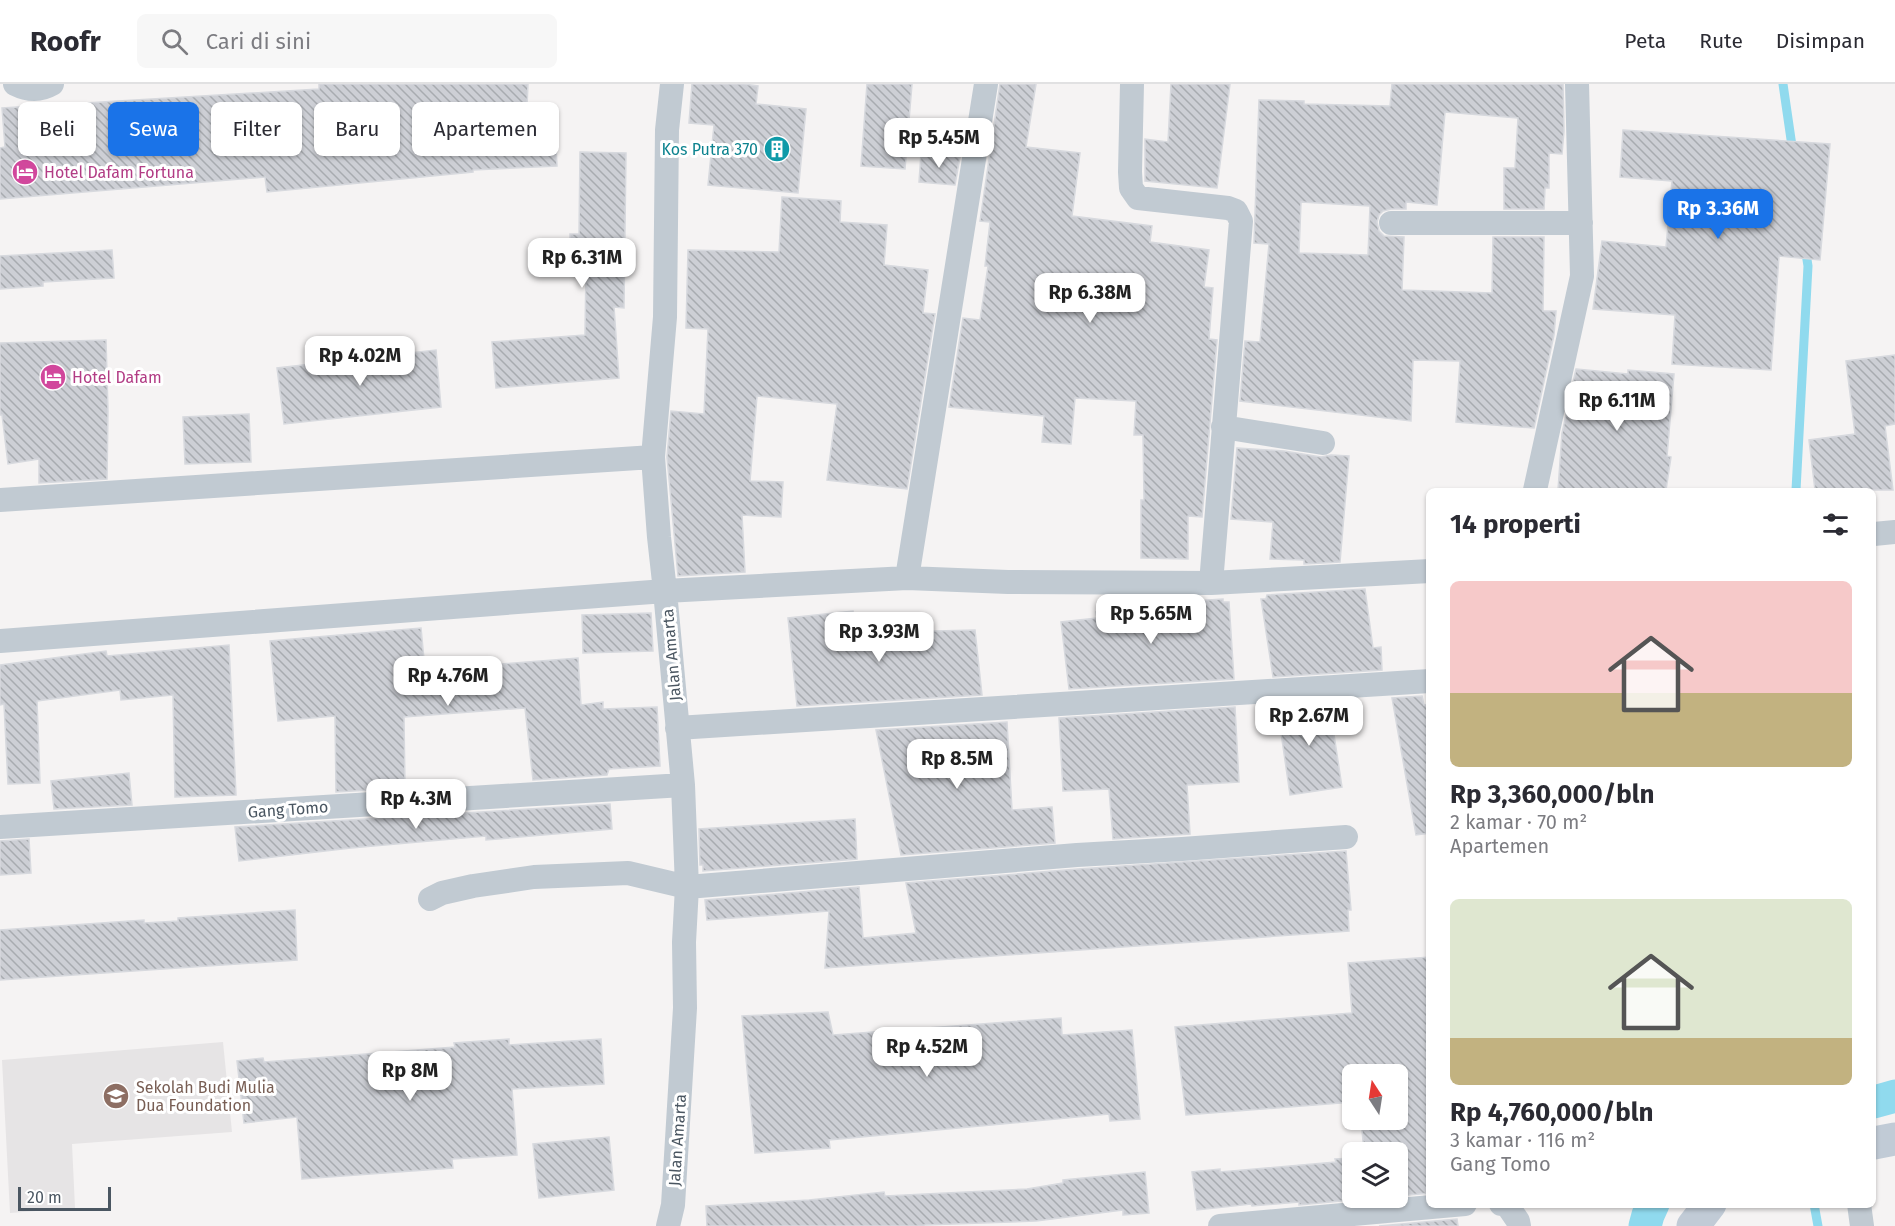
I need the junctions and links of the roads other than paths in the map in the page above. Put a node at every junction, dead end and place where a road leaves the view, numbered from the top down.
1 (15, 84) edge
2 (52, 84) edge
3 (672, 84) edge
4 (986, 84) edge
5 (1132, 84) edge
6 (1577, 84) edge
7 (1391, 223) dead end
8 (1581, 223) junction
9 (1223, 427) junction
10 (1323, 443) dead end
11 (653, 457) junction
12 (1535, 488) edge
13 (0, 500) edge
14 (1895, 532) edge
15 (1876, 534) edge
16 (1426, 571) edge
17 (908, 578) junction
18 (1211, 583) junction
19 (665, 591) junction
20 (0, 641) edge
21 (1426, 681) edge
22 (677, 728) junction
23 (683, 785) junction
24 (0, 827) edge
25 (1346, 837) dead end
26 (687, 887) junction
27 (430, 900) dead end
28 (1895, 1139) edge
29 (1876, 1143) edge
30 (1426, 1208) edge
31 (1509, 1208) edge
32 (1707, 1208) edge
33 (1859, 1208) edge
34 (668, 1226) edge
35 (1227, 1226) edge
36 (1519, 1226) edge
37 (1693, 1226) edge
38 (1862, 1226) edge

1 - 2 street
3 - 11 street, Jalan Amarta
4 - 17 street
5 - 9 street
6 - 8 street
7 - 8 street
8 - 12 street
9 - 10 street
9 - 18 street
11 - 13 street
11 - 19 street, Jalan Amarta
14 - 15 street
16 - 18 street
17 - 18 street
17 - 19 street
19 - 20 street
19 - 22 street, Jalan Amarta
21 - 22 street
22 - 23 street, Jalan Amarta
23 - 24 street, Gang Tomo
23 - 26 street, Jalan Amarta
25 - 26 street
26 - 27 street
26 - 34 street, Jalan Amarta
28 - 29 street
30 - 35 street
31 - 36 street
32 - 37 street
33 - 38 street

